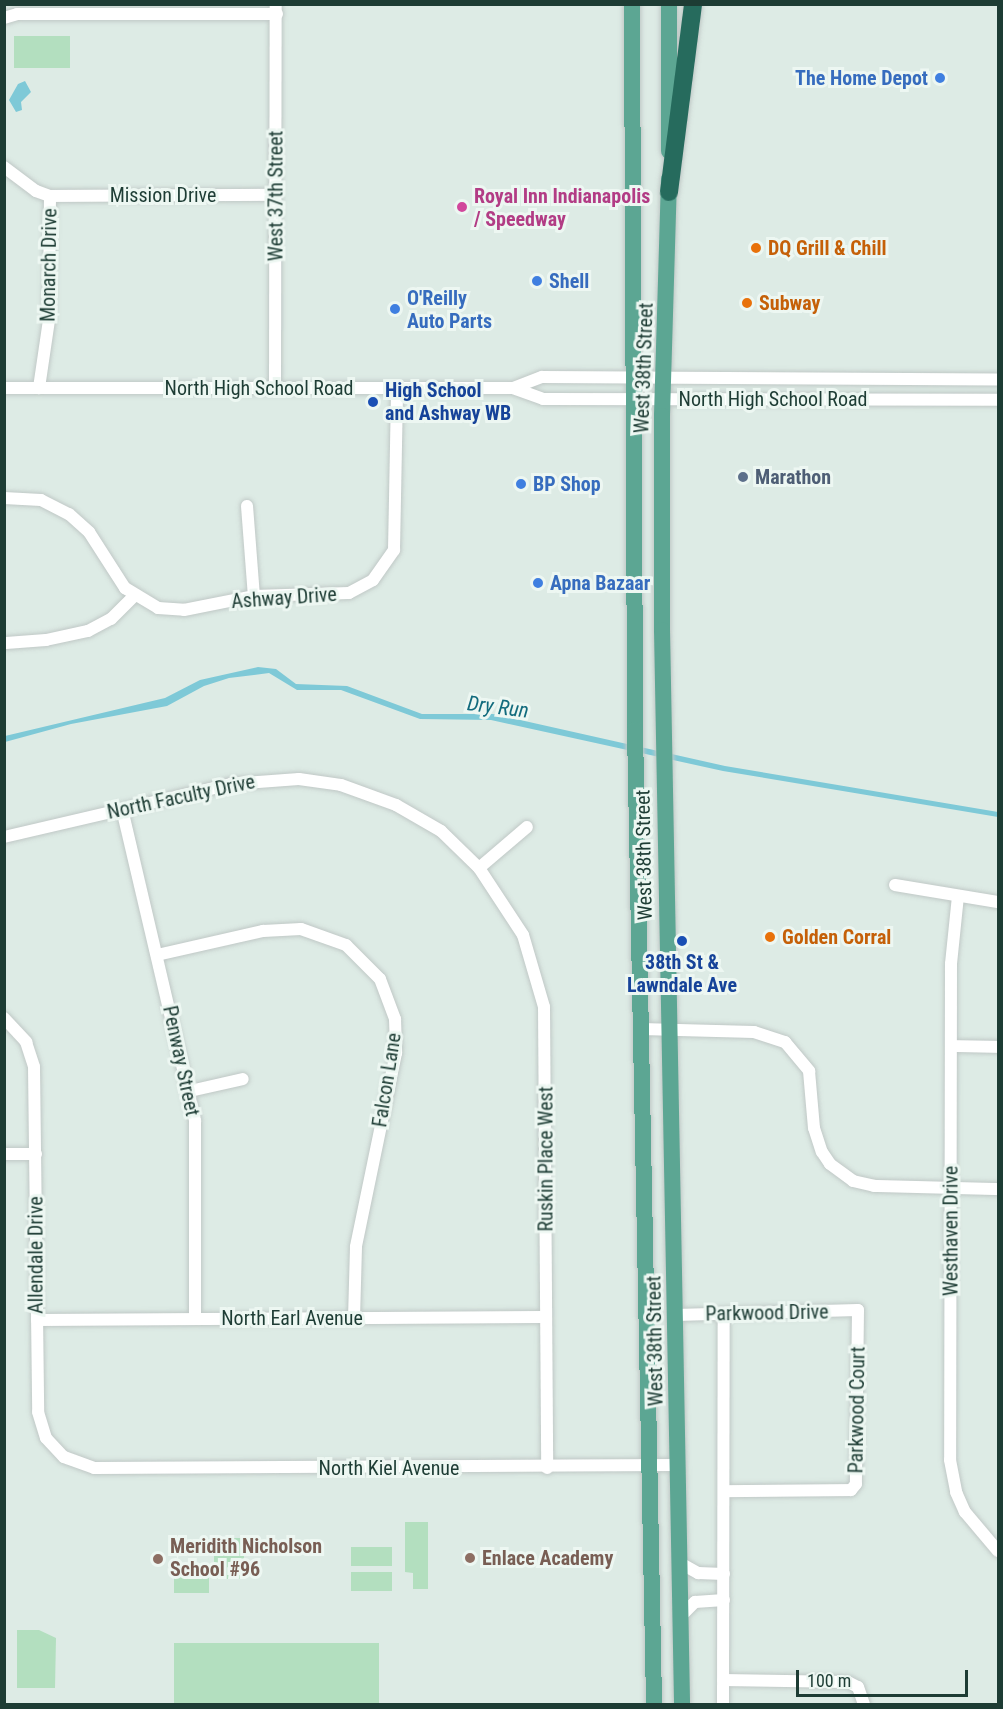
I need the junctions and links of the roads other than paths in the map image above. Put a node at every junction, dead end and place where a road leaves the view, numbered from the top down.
1 (632, 4) edge
2 (669, 4) edge
3 (693, 4) edge
4 (276, 9) edge
5 (4, 18) edge
6 (4, 167) edge
7 (669, 192) junction
8 (276, 195) junction
9 (50, 196) junction
10 (633, 377) junction
11 (666, 377) junction
12 (999, 379) edge
13 (4, 388) edge
14 (39, 388) junction
15 (275, 388) junction
16 (397, 388) junction
17 (513, 388) junction
18 (634, 399) junction
19 (662, 399) junction
20 (999, 400) edge
21 (4, 498) edge
22 (247, 506) dead end
23 (134, 596) junction
24 (254, 596) junction
25 (6, 643) dead end
26 (122, 809) junction
27 (527, 826) dead end
28 (4, 837) edge
29 (479, 868) junction
30 (894, 885) dead end
31 (958, 896) junction
32 (999, 902) edge
33 (157, 955) junction
34 (4, 1018) edge
35 (641, 1029) junction
36 (669, 1029) junction
37 (951, 1046) junction
38 (999, 1047) edge
39 (243, 1079) dead end
40 (190, 1090) junction
41 (4, 1154) edge
42 (36, 1154) junction
43 (951, 1187) junction
44 (999, 1188) edge
45 (858, 1310) joint
46 (724, 1314) junction
47 (675, 1315) junction
48 (546, 1317) junction
49 (195, 1318) junction
50 (354, 1318) junction
51 (37, 1320) junction
52 (678, 1465) junction
53 (650, 1466) junction
54 (99, 1467) joint
55 (547, 1468) junction
56 (725, 1491) junction
57 (999, 1551) edge
58 (680, 1563) junction
59 (724, 1574) junction
60 (724, 1599) junction
61 (681, 1616) junction
62 (723, 1680) junction
63 (654, 1704) edge
64 (682, 1704) edge
65 (723, 1704) edge
66 (864, 1704) edge

1 - 10 main road, West 38th Street
2 - 7 main road, West 38th Street
3 - 7 highway
4 - 5 street
4 - 8 street, West 37th Street
6 - 9 street, Monarch Drive
7 - 11 main road, West 38th Street
8 - 9 street, Mission Drive
8 - 15 street, West 37th Street
9 - 14 street, Monarch Drive
10 - 11 street, North High School Road
10 - 17 street, North High School Road
10 - 18 main road, West 38th Street
11 - 12 street, North High School Road
11 - 19 main road, West 38th Street
13 - 14 street, North High School Road
14 - 15 street, North High School Road
15 - 16 street, North High School Road
16 - 17 street, North High School Road
16 - 24 street, Ashway Drive
17 - 18 street, North High School Road
18 - 19 street, North High School Road
18 - 35 main road, West 38th Street
19 - 20 street, North High School Road
19 - 36 main road, West 38th Street
21 - 23 street, Ashway Drive
22 - 24 street
23 - 24 street, Ashway Drive
23 - 25 street
26 - 28 street, North Faculty Drive
26 - 29 street, North Faculty Drive
26 - 33 street, Penway Street
27 - 29 street
29 - 48 street, Ruskin Place West
30 - 31 street
31 - 32 street
31 - 37 street, Westhaven Drive
33 - 40 street, Penway Street
33 - 50 street, Falcon Lane
34 - 42 street, Allendale Drive
35 - 36 street
35 - 53 main road, West 38th Street
36 - 43 street
36 - 47 main road, West 38th Street
37 - 38 street
37 - 43 street, Westhaven Drive
39 - 40 street
40 - 49 street, Penway Street
41 - 42 street
42 - 51 street, Allendale Drive
43 - 44 street
43 - 57 street, Westhaven Drive
45 - 46 street, Parkwood Drive
45 - 56 street, Parkwood Court
46 - 47 street, Parkwood Drive
46 - 56 street
47 - 52 main road, West 38th Street
48 - 50 street, North Earl Avenue
48 - 55 street, Ruskin Place West
49 - 50 street, North Earl Avenue
49 - 51 street, North Earl Avenue
51 - 54 street, Allendale Drive
52 - 53 street, North Kiel Avenue
52 - 58 main road, West 38th Street
53 - 55 street, North Kiel Avenue
53 - 63 main road, West 38th Street
54 - 55 street, North Kiel Avenue
56 - 59 street
58 - 59 street
58 - 61 main road, West 38th Street
59 - 60 street
60 - 61 street
60 - 62 street
61 - 64 main road, West 38th Street
62 - 65 street
62 - 66 street

